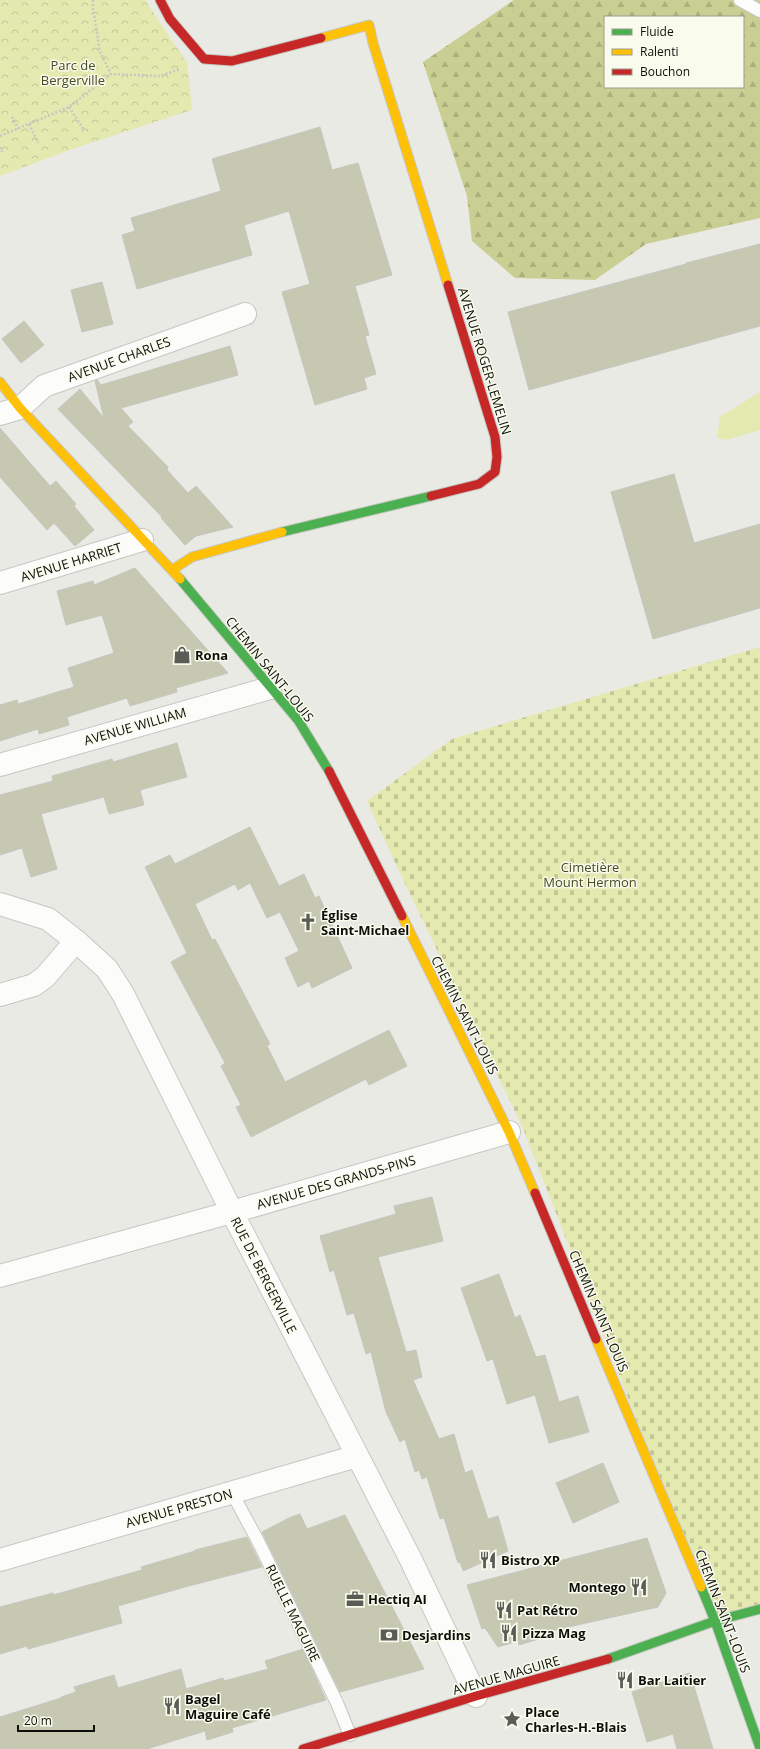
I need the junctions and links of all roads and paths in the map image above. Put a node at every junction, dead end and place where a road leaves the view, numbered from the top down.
1 (94, 0) edge
2 (160, 0) edge
3 (740, 0) edge
4 (760, 11) edge
5 (204, 59) junction
6 (111, 74) junction
7 (69, 107) junction
8 (12, 117) dead end
9 (29, 124) junction
10 (18, 129) junction
11 (84, 130) dead end
12 (0, 136) edge
13 (38, 143) dead end
14 (0, 147) edge
15 (2, 152) dead end
16 (245, 314) dead end
17 (0, 382) edge
18 (10, 411) edge
19 (142, 540) junction
20 (172, 570) junction
21 (0, 583) edge
22 (270, 688) junction
23 (0, 765) edge
24 (0, 904) edge
25 (76, 941) junction
26 (0, 995) edge
27 (509, 1132) junction
28 (232, 1212) junction
29 (0, 1276) edge
30 (357, 1456) junction
31 (232, 1492) junction
32 (0, 1560) edge
33 (760, 1609) edge
34 (715, 1621) junction
35 (476, 1696) junction
36 (350, 1735) junction
37 (760, 1748) edge
38 (303, 1749) edge

1 - 6 path
2 - 5 street
3 - 4 lane
5 - 6 path
5 - 20 street, AVENUE ROGER-LEMELIN
6 - 7 path
7 - 9 path
7 - 11 path
8 - 10 path
9 - 10 path
9 - 13 path
10 - 12 path
14 - 15 path
16 - 18 street, AVENUE CHARLES
17 - 18 street, CHEMIN SAINT-LOUIS
18 - 19 street, CHEMIN SAINT-LOUIS
19 - 20 street, CHEMIN SAINT-LOUIS
19 - 21 street, AVENUE HARRIET
20 - 22 street, CHEMIN SAINT-LOUIS
22 - 23 street, AVENUE WILLIAM
22 - 27 street, CHEMIN SAINT-LOUIS
24 - 25 street, RUE DE BERGERVILLE
25 - 26 street
25 - 28 street, RUE DE BERGERVILLE
27 - 28 street, AVENUE DES GRANDS-PINS
27 - 34 street, CHEMIN SAINT-LOUIS
28 - 29 street, AVENUE DES GRANDS-PINS
28 - 30 street, RUE DE BERGERVILLE
30 - 31 street, AVENUE PRESTON
30 - 35 street, RUE DE BERGERVILLE
31 - 32 street, AVENUE PRESTON
31 - 36 lane, RUELLE MAGUIRE
33 - 34 street, AVENUE MAGUIRE
34 - 35 street, AVENUE MAGUIRE
34 - 37 street, CHEMIN SAINT-LOUIS
35 - 36 street, AVENUE MAGUIRE
36 - 38 street, AVENUE MAGUIRE

